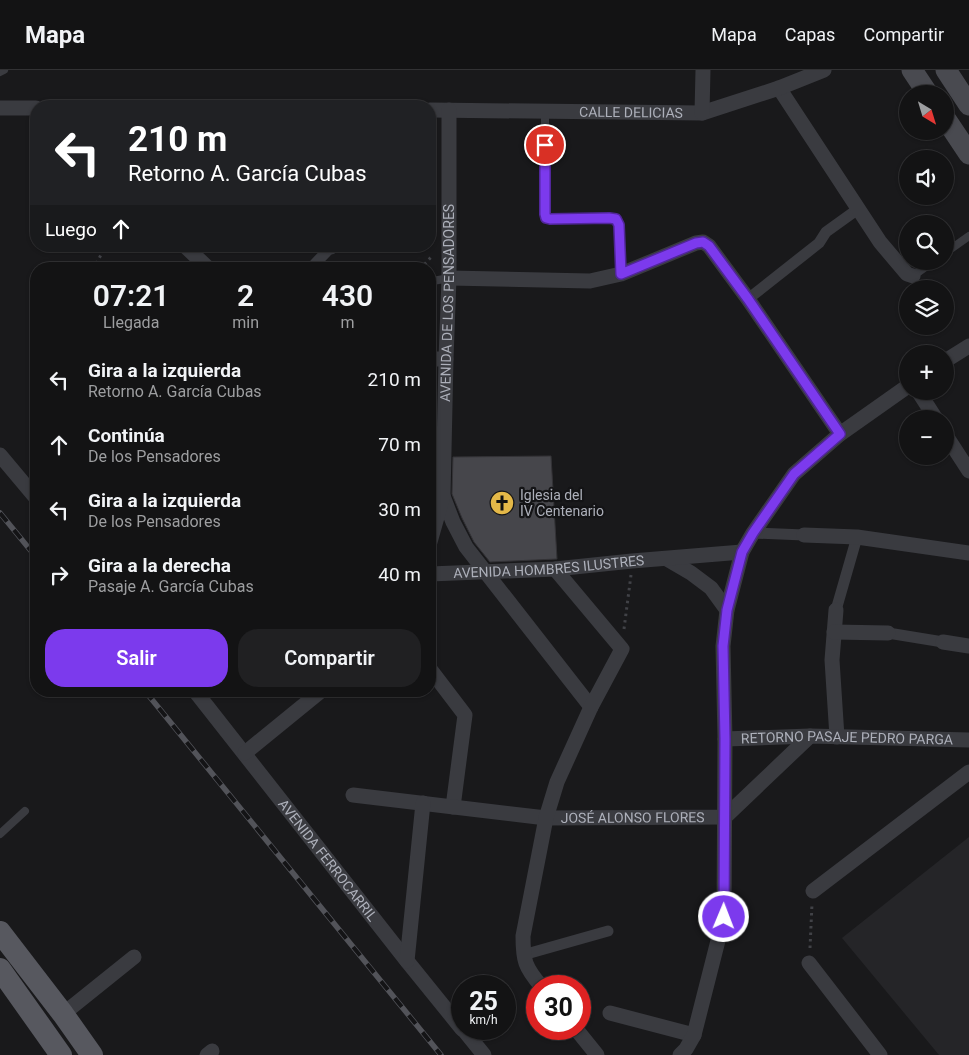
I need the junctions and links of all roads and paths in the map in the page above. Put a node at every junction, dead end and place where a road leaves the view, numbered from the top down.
1 (4, 70) edge
2 (702, 70) edge
3 (824, 70) edge
4 (912, 70) edge
5 (946, 70) edge
6 (0, 72) edge
7 (922, 85) edge
8 (779, 88) junction
9 (969, 105) edge
10 (0, 108) edge
11 (30, 108) edge
12 (436, 110) edge
13 (450, 110) junction
14 (545, 111) junction
15 (702, 113) junction
16 (954, 132) edge
17 (969, 154) edge
18 (858, 209) junction
19 (969, 236) edge
20 (954, 247) edge
21 (191, 252) edge
22 (326, 252) edge
23 (201, 262) edge
24 (317, 262) edge
25 (921, 270) edge
26 (621, 274) junction
27 (913, 276) joint
28 (449, 278) junction
29 (436, 280) edge
30 (748, 299) junction
31 (969, 346) edge
32 (954, 355) edge
33 (436, 359) edge
34 (446, 359) junction
35 (899, 392) edge
36 (840, 434) junction
37 (954, 448) edge
38 (0, 455) edge
39 (969, 472) edge
40 (30, 491) edge
41 (437, 505) edge
42 (753, 533) junction
43 (804, 535) joint
44 (857, 537) junction
45 (742, 552) junction
46 (969, 553) edge
47 (667, 558) junction
48 (632, 561) junction
49 (555, 569) junction
50 (486, 572) junction
51 (436, 574) edge
52 (727, 610) junction
53 (836, 610) joint
54 (834, 632) junction
55 (888, 633) joint
56 (943, 642) joint
57 (969, 646) edge
58 (622, 649) junction
59 (436, 677) edge
60 (200, 697) edge
61 (314, 697) edge
62 (591, 707) junction
63 (810, 736) junction
64 (837, 737) junction
65 (725, 739) junction
66 (969, 740) edge
67 (245, 753) junction
68 (969, 772) edge
69 (353, 795) dead end
70 (423, 803) junction
71 (453, 807) junction
72 (25, 811) dead end
73 (546, 818) junction
74 (725, 818) junction
75 (0, 834) edge
76 (813, 891) joint
77 (608, 931) dead end
78 (0, 932) edge
79 (523, 955) junction
80 (134, 957) dead end
81 (408, 961) junction
82 (809, 963) joint
83 (24, 965) junction
84 (4, 974) edge
85 (532, 975) edge
86 (610, 1013) dead end
87 (63, 1014) junction
88 (451, 1014) edge
89 (694, 1035) junction
90 (472, 1040) edge
91 (585, 1040) edge
92 (54, 1052) edge
93 (686, 1053) edge
94 (92, 1055) edge
95 (484, 1055) edge
96 (597, 1055) edge
97 (880, 1055) edge

1 - 6 lane
2 - 15 street
3 - 8 street, CALLE DELICIAS
4 - 7 main road
5 - 9 main road
8 - 15 street, CALLE DELICIAS
8 - 18 street
10 - 11 street
12 - 13 street, CALLE DELICIAS
13 - 14 street, CALLE DELICIAS
13 - 28 street, AVENIDA DE LOS PENSADORES
14 - 15 street, CALLE DELICIAS
14 - 26 lane
16 - 17 main road
18 - 27 street
18 - 30 street
19 - 20 lane
21 - 23 street
22 - 24 street
25 - 27 lane
26 - 28 street
26 - 30 street
28 - 29 lane
28 - 34 street, AVENIDA DE LOS PENSADORES
30 - 36 street
31 - 32 street
33 - 34 street
34 - 41 street, AVENIDA DE LOS PENSADORES
35 - 36 street
36 - 42 street
37 - 39 street
38 - 40 street
41 - 50 street, AVENIDA DE LOS PENSADORES
42 - 43 street
42 - 45 street
43 - 44 street
44 - 46 street
44 - 53 street
45 - 47 street, AVENIDA HOMBRES ILUSTRES
45 - 52 street
47 - 48 street, AVENIDA HOMBRES ILUSTRES
47 - 52 street
48 - 49 street, AVENIDA HOMBRES ILUSTRES
48 - 58 path
49 - 50 street, AVENIDA HOMBRES ILUSTRES
49 - 58 street
50 - 51 street, AVENIDA HOMBRES ILUSTRES
50 - 62 street, AVENIDA DE LOS PENSADORES
52 - 65 street
53 - 54 street
54 - 55 street
54 - 64 street
55 - 56 street
56 - 57 street
58 - 62 street
59 - 71 street
60 - 67 street, AVENIDA FERROCARRIL
61 - 67 street
62 - 73 street
63 - 64 street, RETORNO PASAJE PEDRO PARGA
63 - 65 street, RETORNO PASAJE PEDRO PARGA
63 - 74 street, JOSÉ ALONSO FLORES
64 - 66 street, RETORNO PASAJE PEDRO PARGA
65 - 74 street
67 - 81 street, AVENIDA FERROCARRIL
68 - 76 street
69 - 70 street, JOSÉ ALONSO FLORES
70 - 71 street, JOSÉ ALONSO FLORES
70 - 81 street
71 - 73 street, JOSÉ ALONSO FLORES
72 - 75 lane
73 - 74 street, JOSÉ ALONSO FLORES
73 - 79 street
74 - 89 street
76 - 82 path
77 - 79 street
78 - 83 main road
79 - 85 street
80 - 87 street
81 - 88 street, AVENIDA FERROCARRIL
82 - 97 street
83 - 84 main road
83 - 87 main road
84 - 92 main road
86 - 89 street
87 - 94 main road
89 - 93 street
90 - 95 street, AVENIDA FERROCARRIL
91 - 96 street

